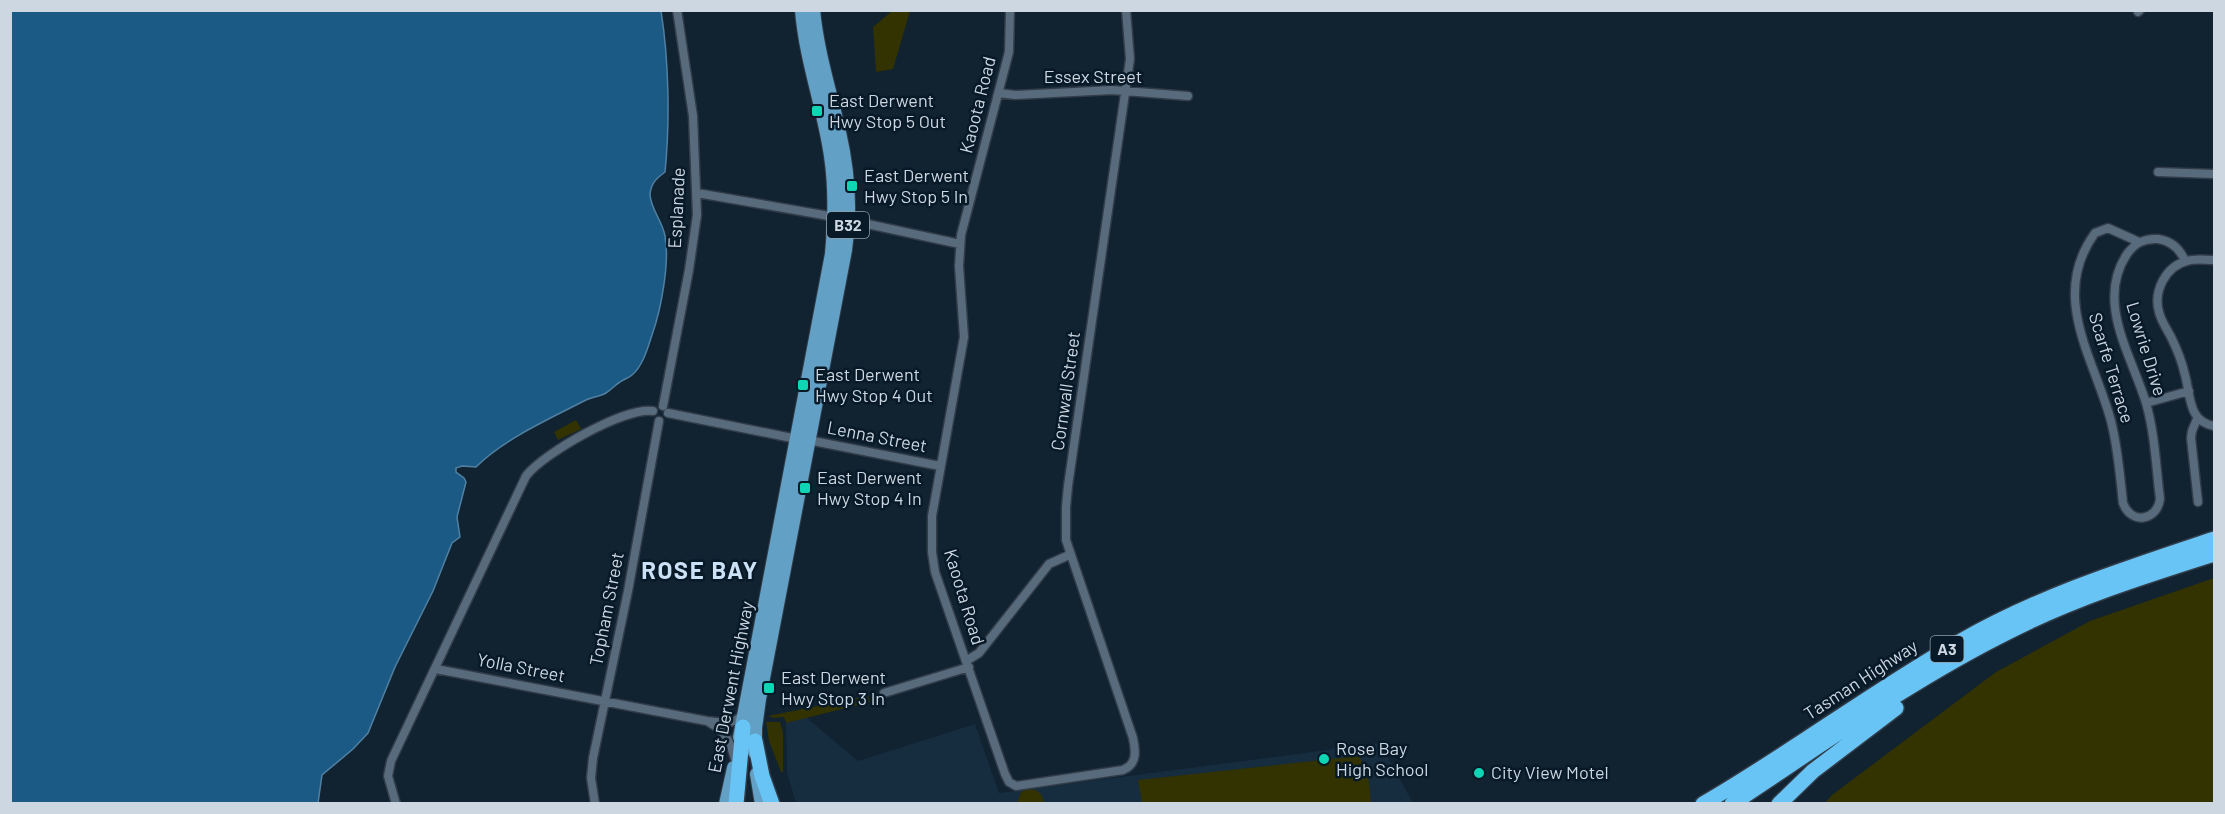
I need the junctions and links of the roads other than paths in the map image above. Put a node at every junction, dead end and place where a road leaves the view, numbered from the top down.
1 (677, 10) edge
2 (802, 10) edge
3 (813, 10) edge
4 (1010, 10) edge
5 (1126, 10) edge
6 (1126, 92) junction
7 (999, 93) junction
8 (1188, 96) dead end
9 (2157, 172) dead end
10 (2214, 174) edge
11 (697, 193) junction
12 (842, 219) junction
13 (2139, 242) junction
14 (960, 244) junction
15 (2214, 260) edge
16 (2186, 261) junction
17 (2188, 391) junction
18 (2146, 403) junction
19 (666, 410) junction
20 (653, 411) junction
21 (2197, 419) junction
22 (659, 421) junction
23 (2214, 426) edge
24 (802, 440) junction
25 (940, 466) junction
26 (2198, 502) dead end
27 (2142, 518) joint
28 (2214, 540) edge
29 (2214, 554) edge
30 (1069, 555) junction
31 (1983, 645) junction
32 (967, 664) junction
33 (436, 669) junction
34 (884, 693) dead end
35 (605, 701) junction
36 (746, 706) junction
37 (707, 721) junction
38 (742, 727) junction
39 (755, 741) junction
40 (735, 759) junction
41 (1131, 766) joint
42 (758, 777) joint
43 (396, 804) edge
44 (595, 804) edge
45 (726, 804) edge
46 (736, 804) edge
47 (763, 804) edge
48 (772, 804) edge
49 (1703, 804) edge
50 (1732, 804) edge
51 (1779, 804) edge

1 - 11 street, Esplanade
2 - 12 main road, East Derwent Highway / B32
3 - 12 main road, East Derwent Highway / B32
4 - 7 street, Kaoota Road
5 - 6 street, Cornwall Street
6 - 7 street, Essex Street
6 - 8 street, Essex Street
6 - 30 street, Cornwall Street
7 - 14 street, Kaoota Road
9 - 10 street
11 - 12 street
11 - 19 street, Esplanade
12 - 14 street
12 - 24 main road, East Derwent Highway / B32
13 - 16 street
13 - 18 street, Lowrie Drive
13 - 27 street, Scarfe Terrace
14 - 25 street, Kaoota Road
15 - 16 street
16 - 17 street
17 - 18 street
17 - 21 street
18 - 27 street, Lowrie Drive
19 - 20 street
19 - 22 street
19 - 24 street, Lenna Street
20 - 22 street
20 - 33 street
21 - 23 street
21 - 26 street
22 - 35 street, Topham Street
24 - 25 street, Lenna Street
24 - 36 main road, East Derwent Highway / B32
24 - 39 main road, East Derwent Highway / B32
25 - 32 street, Kaoota Road
28 - 49 highway, Tasman Highway / A3
29 - 31 highway, Tasman Highway / A3
30 - 32 street
30 - 41 street, Cornwall Street
31 - 50 highway, Tasman Highway / A3
31 - 51 highway
32 - 34 street
32 - 41 street, Kaoota Road
33 - 35 street, Yolla Street
33 - 43 street
35 - 37 street, Yolla Street
35 - 44 street, Topham Street
36 - 37 street, Yolla Street
36 - 38 main road, East Derwent Highway / B32
37 - 40 street
38 - 40 main road, East Derwent Highway / B32
38 - 46 highway, B32
39 - 42 main road, East Derwent Highway / B32
39 - 48 highway
40 - 45 main road, East Derwent Highway / B32
42 - 47 highway

